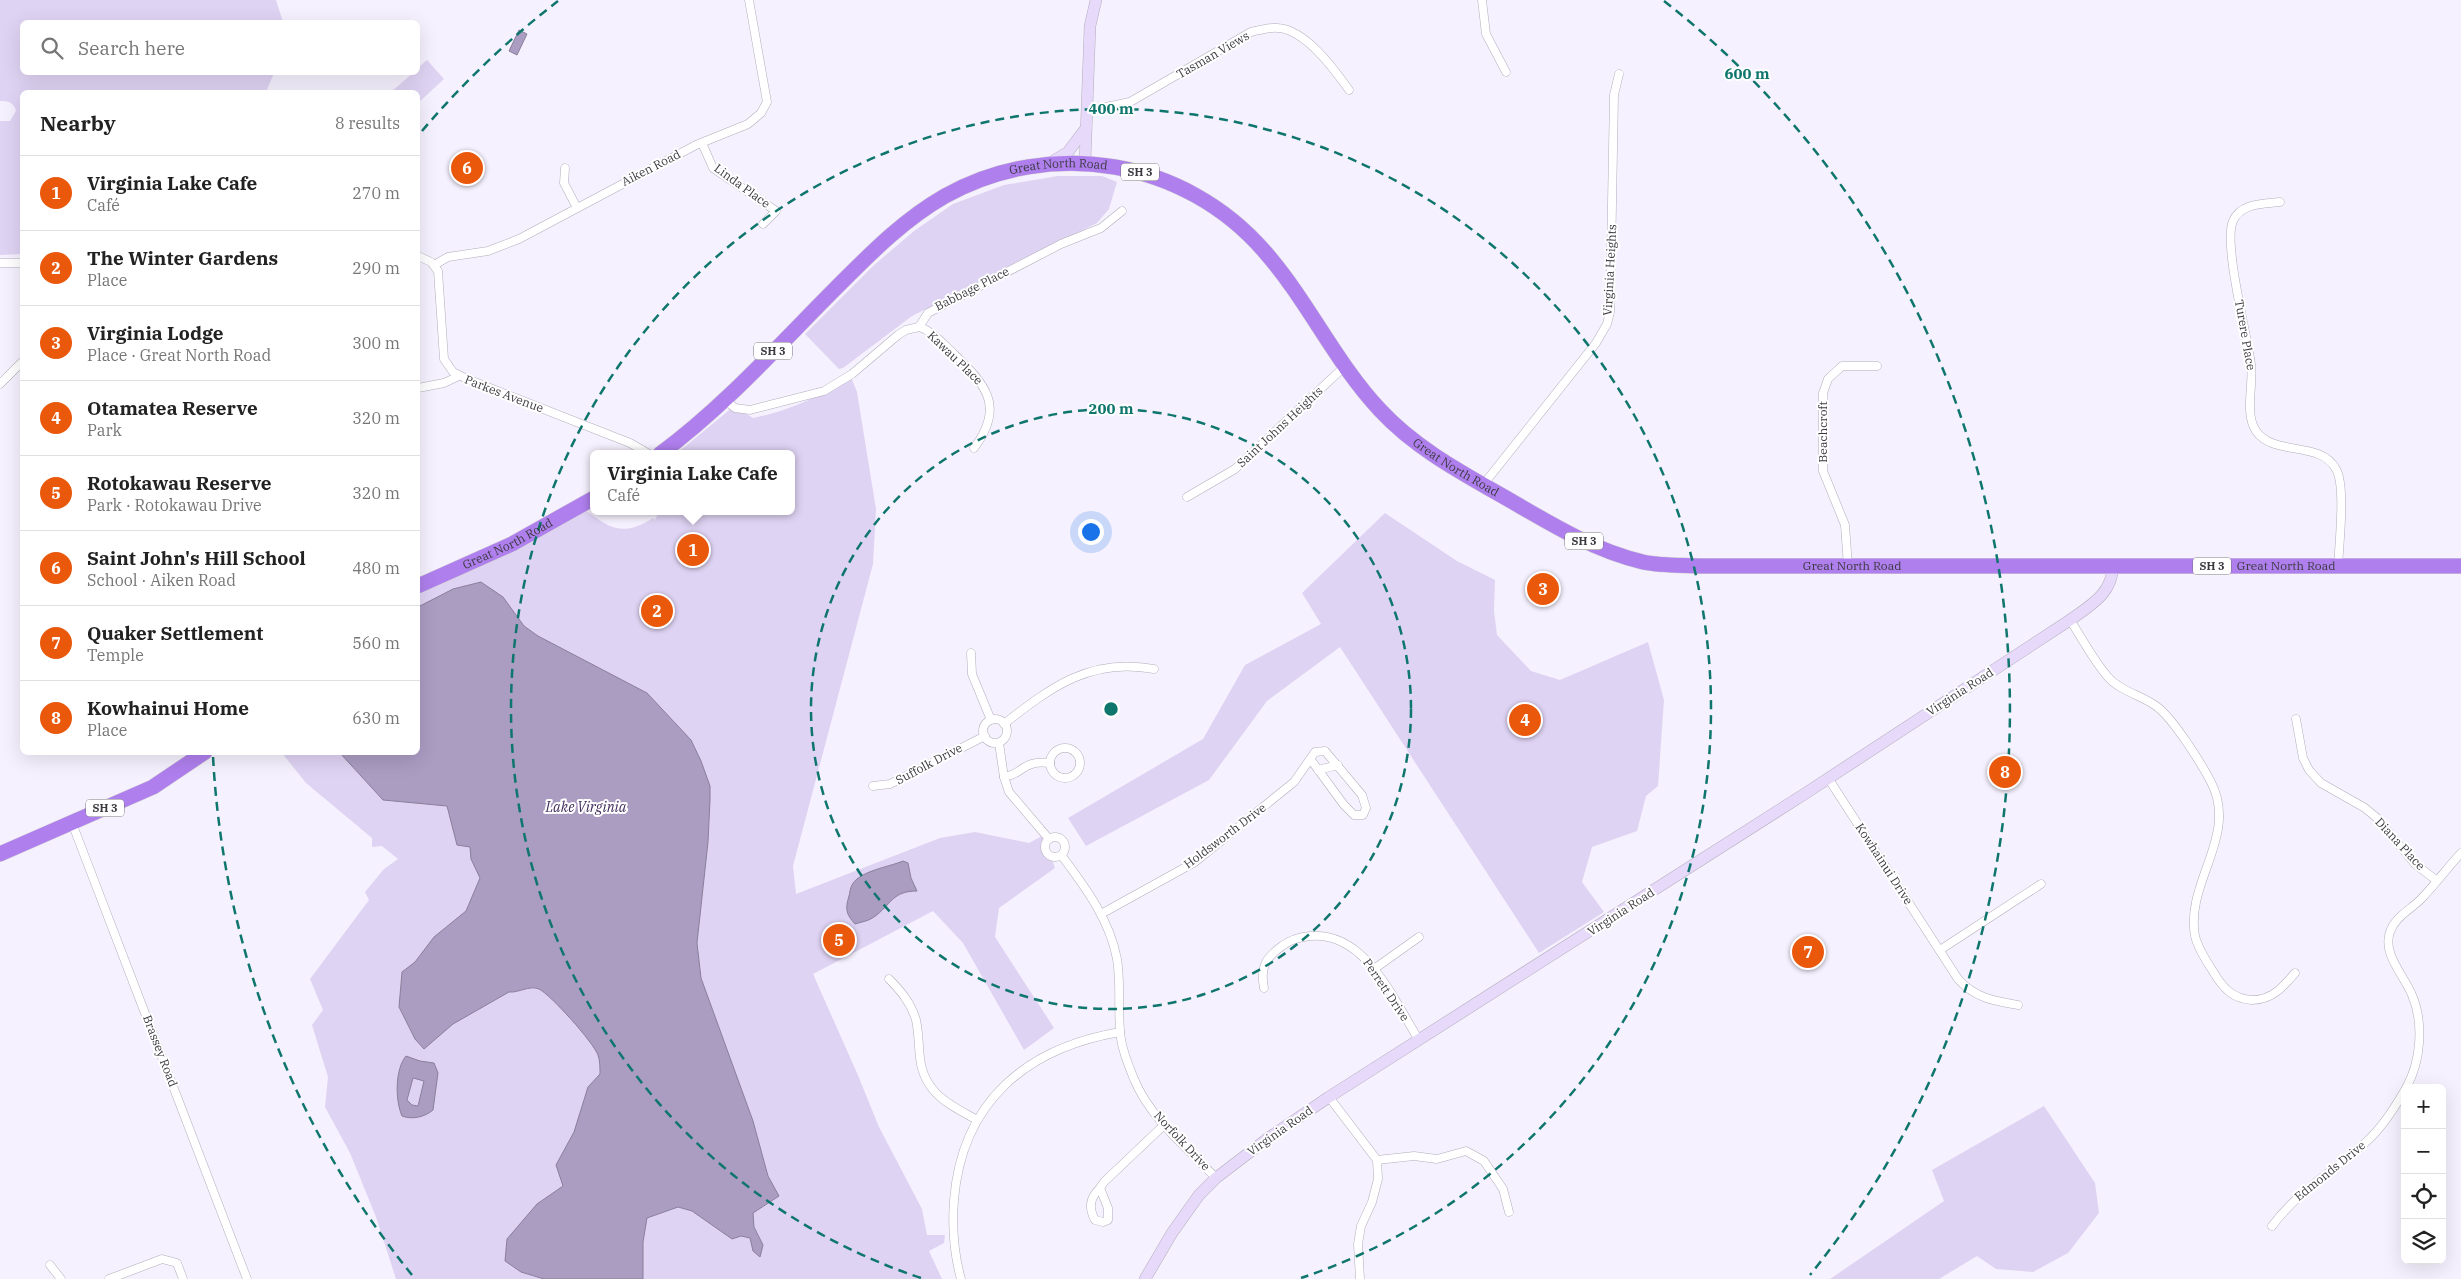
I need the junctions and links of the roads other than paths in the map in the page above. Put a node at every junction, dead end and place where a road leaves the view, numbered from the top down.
1 (749, 0) edge
2 (1096, 0) edge
3 (1482, 0) edge
4 (1506, 72) dead end
5 (1620, 74) dead end
6 (1349, 90) dead end
7 (1088, 108) junction
8 (1086, 128) junction
9 (702, 143) junction
10 (1085, 162) junction
11 (1050, 163) junction
12 (565, 168) dead end
13 (2280, 202) dead end
14 (576, 206) junction
15 (1122, 212) dead end
16 (763, 224) dead end
17 (420, 257) edge
18 (0, 263) edge
19 (20, 263) edge
20 (434, 265) junction
21 (919, 327) junction
22 (20, 364) edge
23 (1877, 366) dead end
24 (1344, 368) junction
25 (459, 376) junction
26 (0, 384) edge
27 (420, 388) edge
28 (724, 399) junction
29 (974, 448) dead end
30 (641, 450) edge
31 (665, 450) edge
32 (1483, 485) junction
33 (1187, 497) dead end
34 (590, 500) edge
35 (1848, 566) junction
36 (2113, 566) junction
37 (2461, 566) edge
38 (2338, 567) junction
39 (420, 585) edge
40 (2070, 620) junction
41 (971, 653) dead end
42 (1154, 669) dead end
43 (2296, 719) dead end
44 (991, 720) junction
45 (1004, 724) junction
46 (984, 736) junction
47 (999, 742) junction
48 (201, 755) edge
49 (1311, 760) junction
50 (1050, 762) junction
51 (1338, 766) junction
52 (1318, 770) junction
53 (1004, 777) junction
54 (1828, 778) junction
55 (873, 786) dead end
56 (72, 823) junction
57 (1049, 839) junction
58 (2461, 853) edge
59 (0, 854) edge
60 (1062, 856) junction
61 (2436, 880) junction
62 (2041, 884) dead end
63 (1101, 914) junction
64 (1419, 937) dead end
65 (1940, 950) junction
66 (1374, 970) junction
67 (2294, 973) dead end
68 (889, 978) dead end
69 (1264, 988) dead end
70 (2018, 1005) dead end
71 (1120, 1032) junction
72 (1419, 1040) junction
73 (2408, 1084) edge
74 (2401, 1096) edge
75 (1329, 1097) junction
76 (977, 1120) junction
77 (1164, 1125) junction
78 (1377, 1160) junction
79 (1216, 1178) junction
80 (1100, 1188) dead end
81 (1509, 1212) dead end
82 (2272, 1226) dead end
83 (50, 1265) dead end
84 (62, 1279) edge
85 (109, 1279) edge
86 (183, 1279) edge
87 (248, 1279) edge
88 (962, 1279) edge
89 (1145, 1279) edge
90 (1360, 1279) edge

1 - 9 street, Aiken Road
2 - 7 street
3 - 4 street
5 - 32 street, Virginia Heights
6 - 7 street, Tasman Views
7 - 8 street
8 - 10 street
8 - 11 street
9 - 14 street, Aiken Road
9 - 16 street, Linda Place
10 - 11 highway, Great North Road / SH 3
10 - 24 highway, Great North Road / SH 3
11 - 28 highway, Great North Road / SH 3
12 - 14 street
13 - 38 street, Turere Place
14 - 20 street, Aiken Road
15 - 21 street, Babbage Place
17 - 20 street
18 - 19 street
20 - 25 street, Parkes Avenue
21 - 28 street, Babbage Place
21 - 29 street, Kawau Place
22 - 26 street
23 - 35 street, Beachcroft
24 - 32 highway, Great North Road / SH 3
24 - 33 street, Saint Johns Heights
25 - 27 street
25 - 30 street, Parkes Avenue
28 - 31 highway, Great North Road / SH 3
32 - 35 highway, Great North Road / SH 3
34 - 39 highway, Great North Road
35 - 36 highway, Great North Road / SH 3
36 - 38 highway, Great North Road / SH 3
36 - 40 street, Virginia Road
37 - 38 highway, Great North Road / SH 3
40 - 54 street, Virginia Road
40 - 67 street
41 - 44 street
42 - 45 street
43 - 61 street, Diana Place
44 - 45 street
44 - 46 street
45 - 47 street
46 - 47 street
46 - 55 street, Suffolk Drive
47 - 53 street, Norfolk Drive
48 - 56 highway, SH 3
49 - 51 street
49 - 52 street
49 - 63 street, Holdsworth Drive
50 - 50 street
50 - 53 street
51 - 52 street
51 - 52 street
53 - 57 street, Norfolk Drive
54 - 65 street, Kowhainui Drive
54 - 72 street, Virginia Road
56 - 59 highway, SH 3
56 - 87 street, Brassey Road
57 - 60 street, Norfolk Drive
57 - 60 street, Norfolk Drive
58 - 61 street, Edmonds Drive
60 - 63 street, Norfolk Drive
61 - 73 street, Edmonds Drive
62 - 65 street
63 - 71 street, Norfolk Drive
64 - 66 street
65 - 70 street, Kowhainui Drive
66 - 69 street, Perrett Drive
66 - 72 street, Perrett Drive
68 - 76 street
71 - 76 street
71 - 77 street, Norfolk Drive
72 - 75 street, Virginia Road
74 - 82 street, Edmonds Drive
75 - 78 street
75 - 79 street, Virginia Road
76 - 88 street
77 - 79 street, Norfolk Drive
77 - 80 street
78 - 81 street
78 - 90 street
79 - 89 street, Virginia Road
83 - 84 street
85 - 86 street

